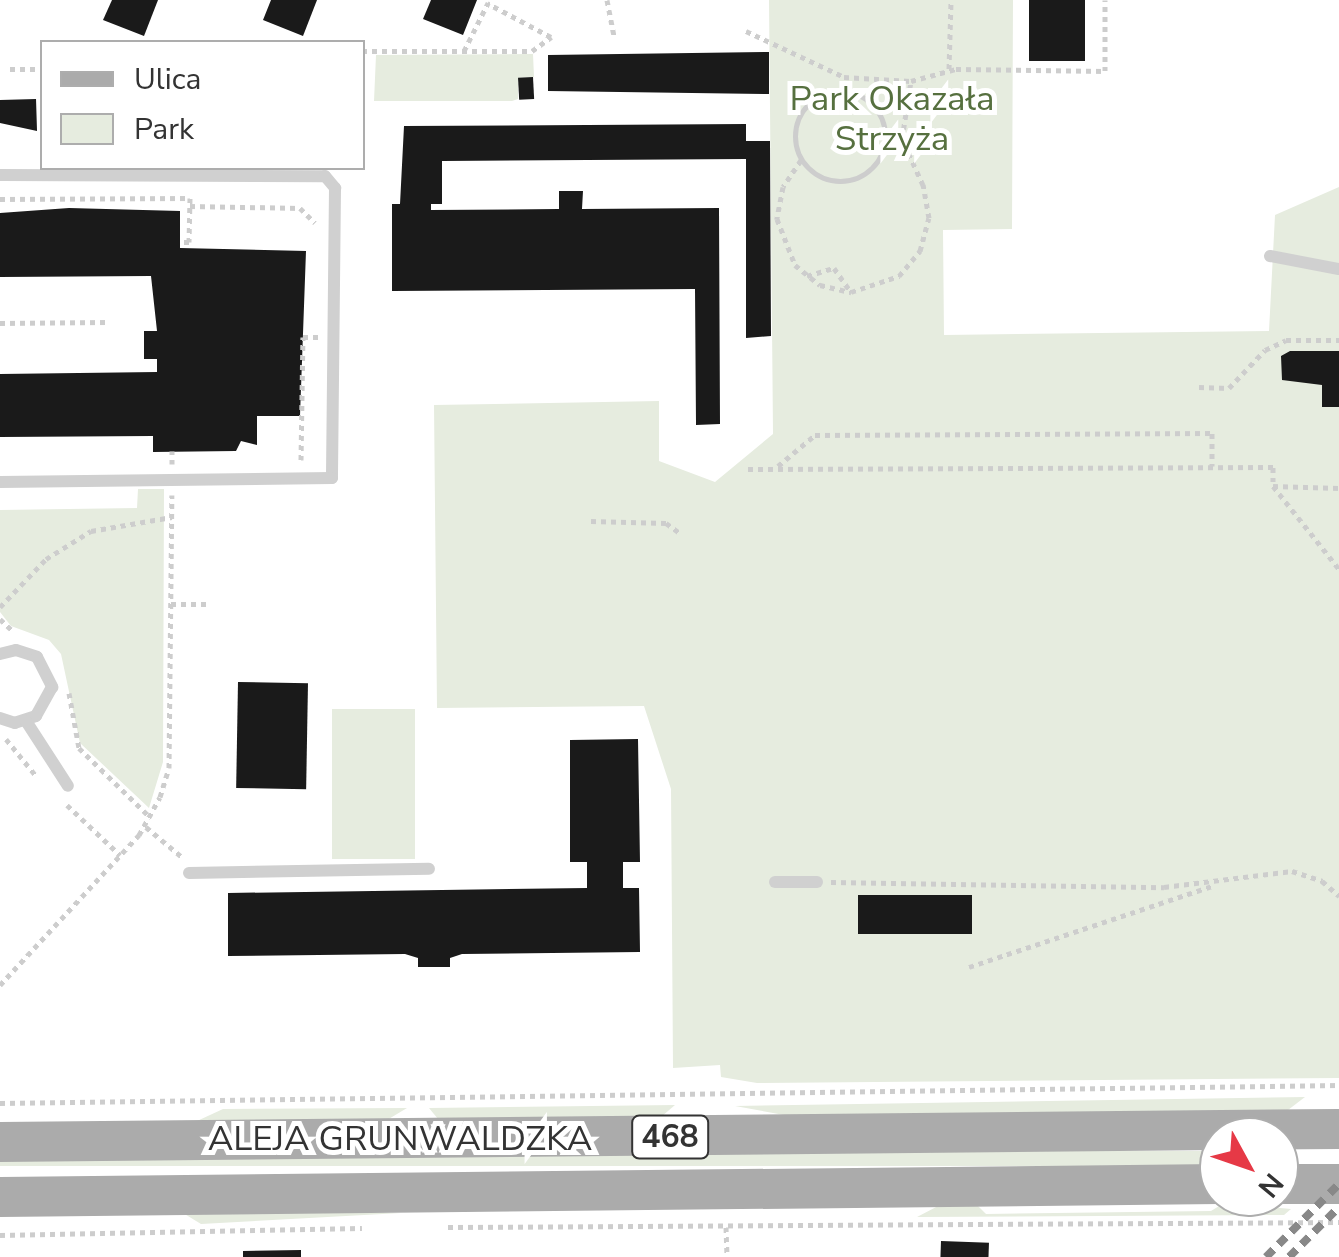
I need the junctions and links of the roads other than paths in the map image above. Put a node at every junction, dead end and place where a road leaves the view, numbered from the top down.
1 (0, 175) edge
2 (1270, 256) dead end
3 (1339, 270) edge
4 (0, 482) edge
5 (0, 654) edge
6 (0, 718) edge
7 (26, 721) junction
8 (68, 786) dead end
9 (189, 868) road end
10 (428, 869) dead end
11 (775, 882) dead end
12 (817, 882) road end
13 (1339, 1129) edge
14 (0, 1142) edge
15 (1199, 1184) edge
16 (1299, 1184) edge
17 (1339, 1184) edge
18 (0, 1197) edge

1 - 4 lane
2 - 3 lane
5 - 7 lane
6 - 7 lane
7 - 8 lane
9 - 10 lane
11 - 12 lane
13 - 14 main road, ALEJA GRUNWALDZKA / 468
15 - 18 main road, ALEJA GRUNWALDZKA / 468
16 - 17 main road

